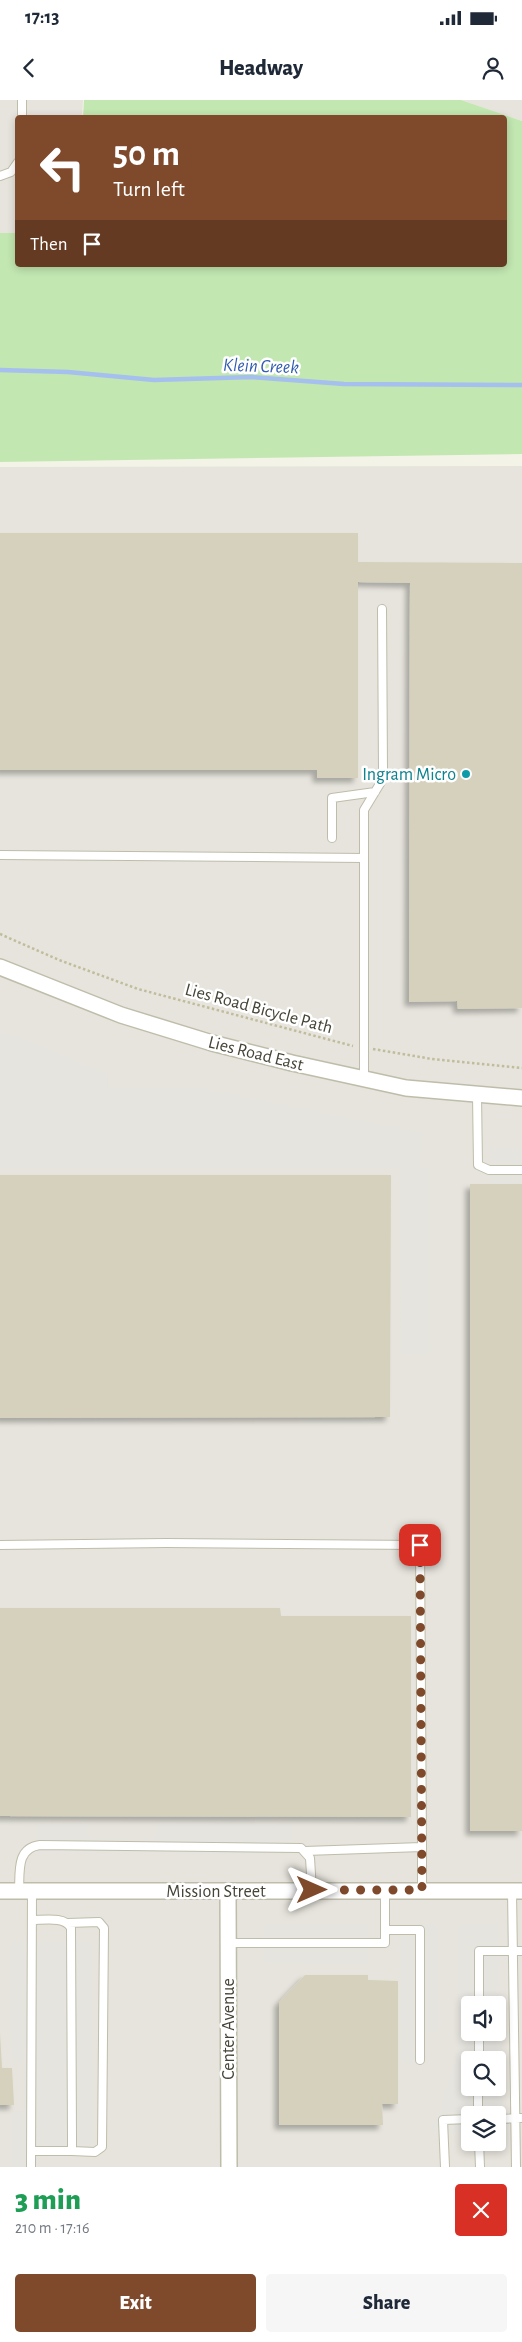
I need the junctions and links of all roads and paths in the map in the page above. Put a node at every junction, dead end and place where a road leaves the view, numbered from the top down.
1 (22, 100) edge
2 (22, 115) edge
3 (15, 166) edge
4 (0, 176) edge
5 (382, 609) dead end
6 (375, 792) junction
7 (332, 838) dead end
8 (0, 855) edge
9 (364, 858) junction
10 (0, 934) edge
11 (0, 967) edge
12 (364, 1048) junction
13 (522, 1068) edge
14 (364, 1079) junction
15 (477, 1095) junction
16 (522, 1098) edge
17 (522, 1170) edge
18 (0, 1545) edge
19 (422, 1846) junction
20 (305, 1851) junction
21 (0, 1890) edge
22 (25, 1890) junction
23 (228, 1890) junction
24 (312, 1890) junction
25 (385, 1890) junction
26 (422, 1890) junction
27 (517, 1890) edge
28 (32, 1920) junction
29 (68, 1923) junction
30 (385, 1930) junction
31 (228, 1943) junction
32 (522, 1951) edge
33 (513, 1952) junction
34 (479, 1996) edge
35 (420, 2060) dead end
36 (519, 2118) edge
37 (461, 2119) edge
38 (506, 2119) edge
39 (479, 2151) edge
40 (31, 2152) junction
41 (72, 2152) junction
42 (31, 2167) edge
43 (229, 2167) edge
44 (445, 2167) edge
45 (480, 2167) edge
46 (516, 2167) edge

1 - 2 lane
3 - 4 lane
5 - 6 lane
6 - 7 lane
6 - 9 lane
8 - 9 lane
9 - 12 lane
10 - 12 path, Lies Road Bicycle Path
11 - 14 street, Lies Road East
12 - 13 path, Lies Road Bicycle Path
12 - 14 lane
14 - 15 street, Lies Road East
15 - 16 street, Lies Road East
15 - 17 lane
18 - 19 lane
19 - 20 lane
19 - 26 lane
20 - 22 lane
20 - 24 lane
21 - 22 street, Mission Street
22 - 23 street, Mission Street
22 - 28 lane
23 - 24 street, Mission Street
23 - 31 street, Center Avenue
24 - 25 street, Mission Street
25 - 26 street, Mission Street
25 - 30 lane
26 - 27 street, Mission Street
27 - 33 lane
28 - 29 lane
28 - 40 lane
29 - 41 lane
29 - 41 lane
30 - 31 lane
30 - 35 lane
31 - 43 street, Center Avenue
32 - 33 lane
33 - 34 lane
33 - 36 lane
36 - 38 lane
36 - 46 lane
37 - 44 lane
39 - 45 lane
40 - 41 lane
40 - 42 lane

